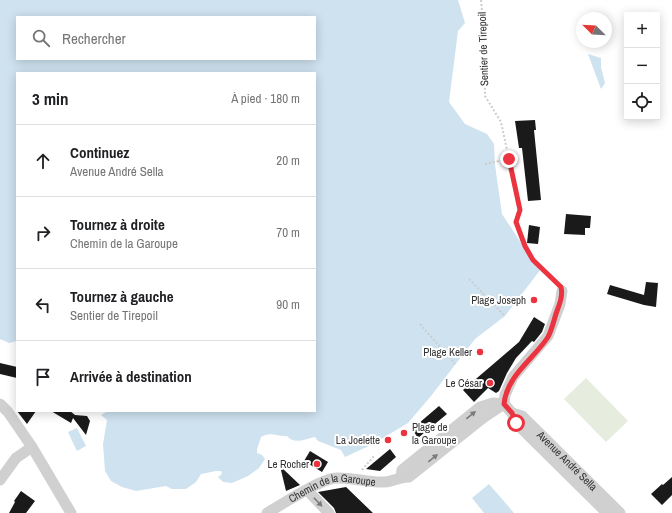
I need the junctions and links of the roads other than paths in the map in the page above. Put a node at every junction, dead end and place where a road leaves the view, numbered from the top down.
1 (562, 291) road end
2 (0, 404) edge
3 (504, 404) junction
4 (512, 413) junction
5 (32, 447) junction
6 (0, 480) edge
7 (307, 490) junction
8 (70, 513) edge
9 (267, 513) edge
10 (329, 513) edge
11 (607, 513) edge
12 (620, 513) edge

1 - 3 street
2 - 5 street
3 - 4 street, Avenue André Sella
7 -> 3 street, Chemin de la Garoupe
4 - 11 street, Avenue André Sella
4 - 12 street, Avenue André Sella
5 - 6 street
5 - 8 street
7 - 9 street, Chemin de la Garoupe
7 -> 10 street

